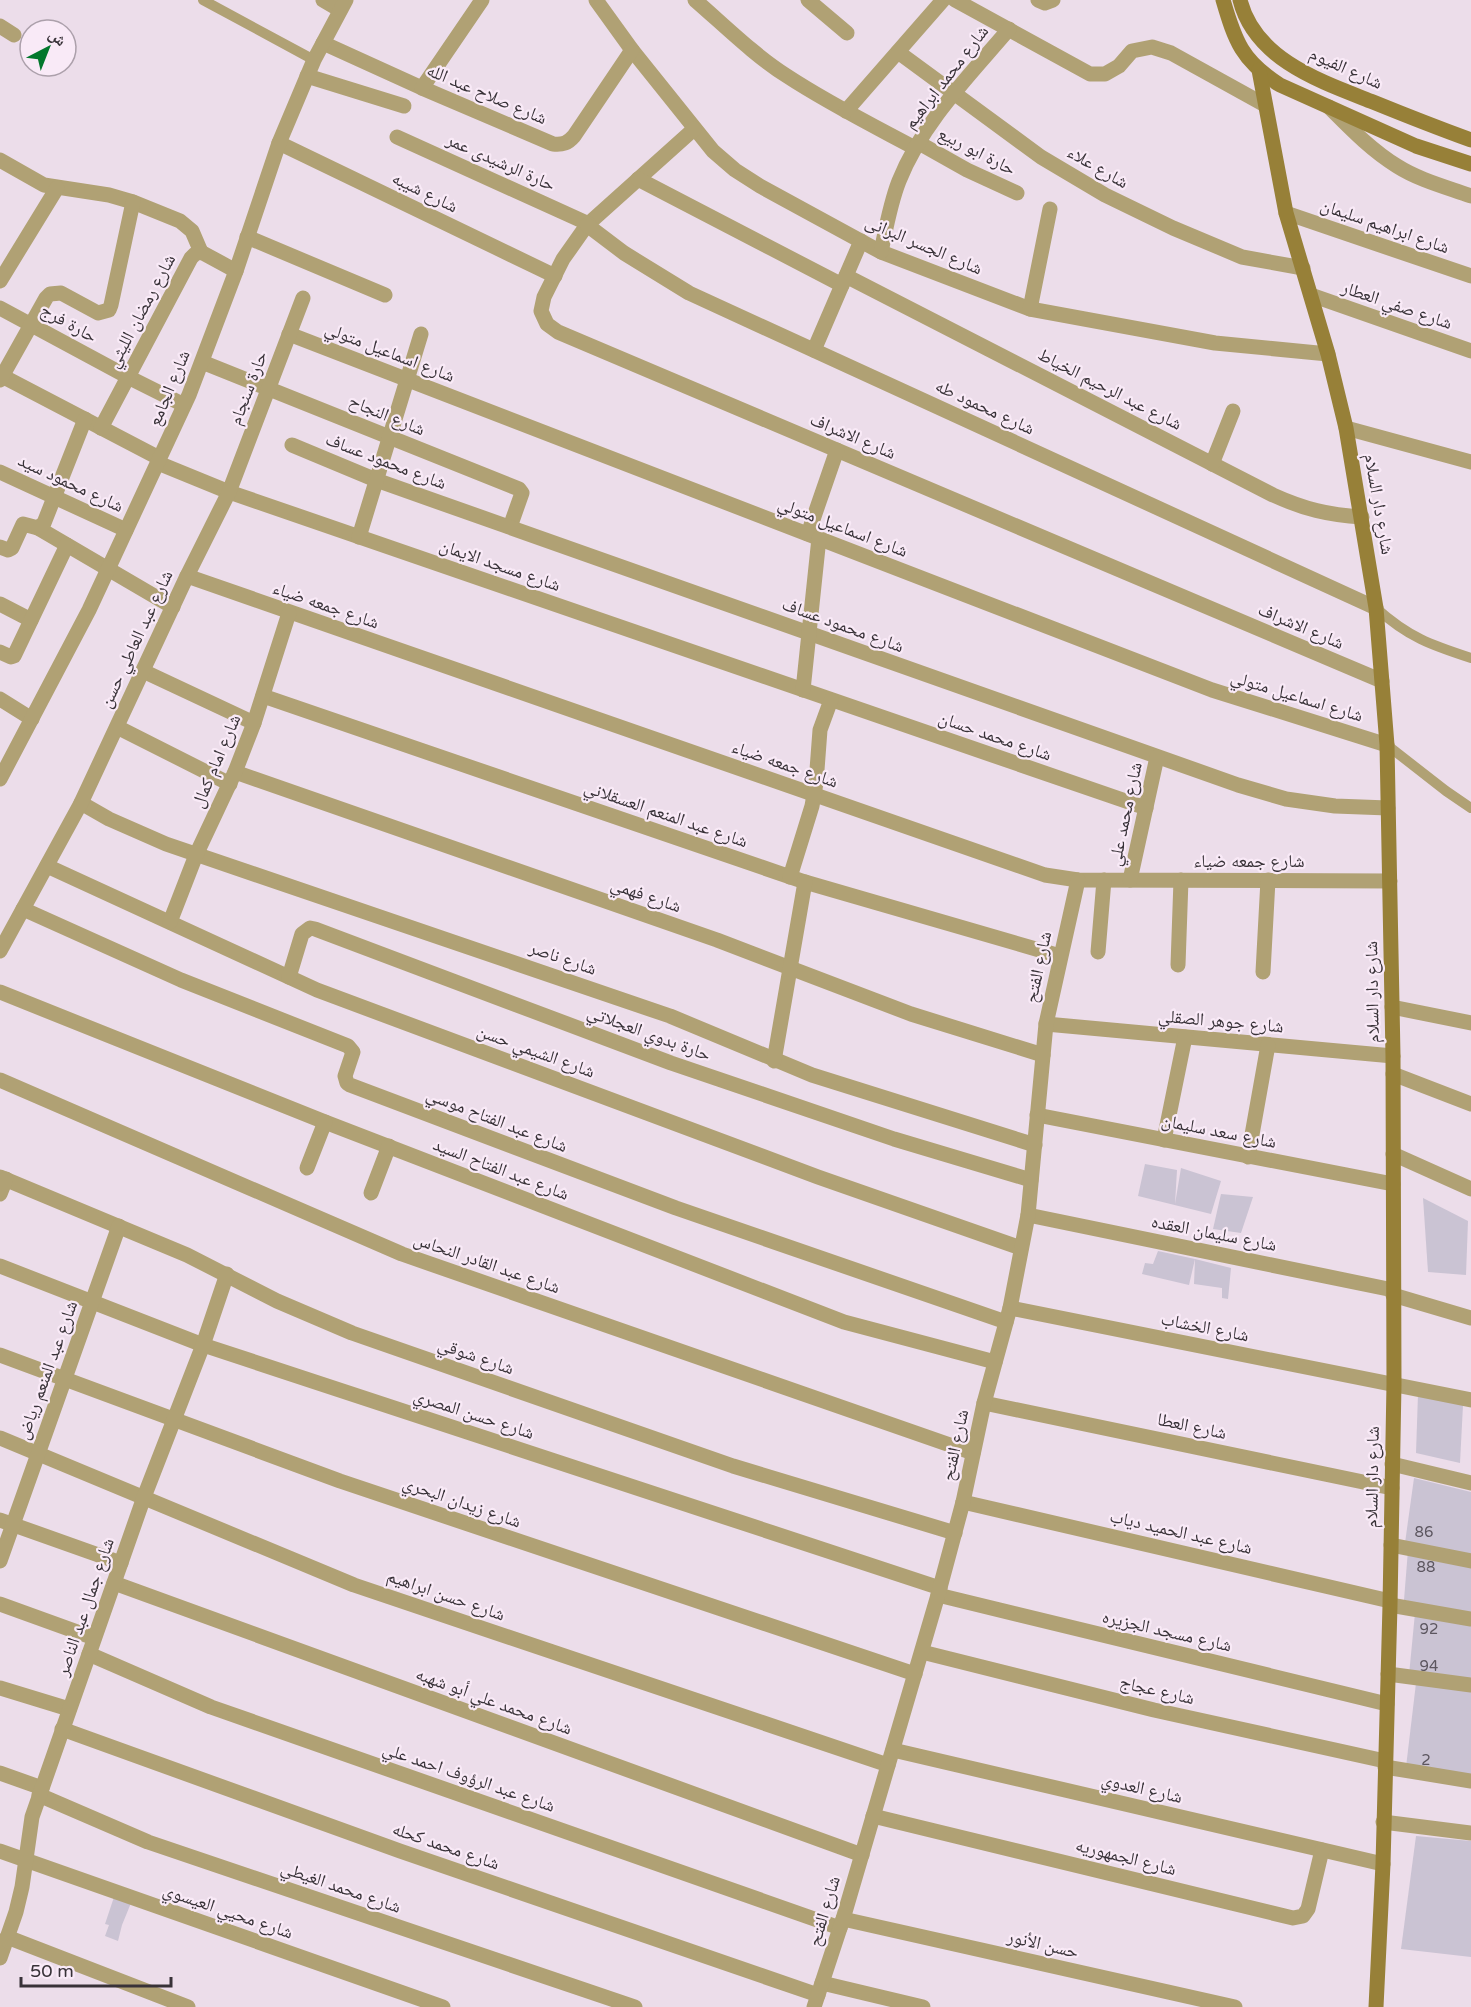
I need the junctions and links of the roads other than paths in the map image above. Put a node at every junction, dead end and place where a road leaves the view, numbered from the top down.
1 (203, 0) edge
2 (323, 0) edge
3 (482, 0) edge
4 (808, 0) edge
5 (943, 0) edge
6 (956, 0) edge
7 (1038, 0) edge
8 (1053, 0) edge
9 (1223, 0) edge
10 (1240, 0) edge
11 (699, 1) edge
12 (601, 2) edge
13 (343, 5) edge
14 (0, 26) edge
15 (1009, 29) junction
16 (847, 33) dead end
17 (14, 35) dead end
18 (323, 43) junction
19 (632, 50) junction
20 (898, 52) junction
21 (314, 60) junction
22 (1259, 70) junction
23 (307, 76) junction
24 (422, 88) junction
25 (953, 93) junction
26 (1265, 105) junction
27 (404, 106) dead end
28 (1329, 107) junction
29 (846, 111) junction
30 (694, 129) junction
31 (396, 137) dead end
32 (1471, 140) edge
33 (279, 143) junction
34 (917, 146) junction
35 (0, 160) edge
36 (1471, 164) edge
37 (638, 179) junction
38 (57, 188) junction
39 (1017, 193) dead end
40 (1471, 196) edge
41 (133, 202) junction
42 (1050, 209) dead end
43 (1286, 213) junction
44 (588, 224) junction
45 (247, 237) junction
46 (861, 242) junction
47 (201, 252) junction
48 (881, 252) junction
49 (1303, 268) junction
50 (236, 272) junction
51 (555, 276) junction
52 (1471, 276) edge
53 (0, 280) edge
54 (844, 281) junction
55 (384, 295) dead end
56 (1311, 295) junction
57 (303, 298) dead end
58 (0, 308) edge
59 (1030, 309) junction
60 (31, 324) junction
61 (289, 334) junction
62 (421, 334) dead end
63 (814, 350) junction
64 (1471, 351) edge
65 (1328, 354) junction
66 (202, 362) junction
67 (128, 377) junction
68 (1, 378) edge
69 (407, 380) junction
70 (269, 388) junction
71 (184, 405) junction
72 (1233, 411) dead end
73 (85, 419) junction
74 (101, 428) junction
75 (1346, 428) junction
76 (389, 437) junction
77 (292, 445) dead end
78 (837, 450) junction
79 (158, 460) junction
80 (1471, 462) edge
81 (1212, 464) junction
82 (0, 472) edge
83 (376, 480) junction
84 (229, 492) junction
85 (54, 497) junction
86 (1362, 517) junction
87 (510, 527) junction
88 (38, 528) junction
89 (126, 530) junction
90 (813, 536) junction
91 (359, 537) junction
92 (67, 545) junction
93 (0, 547) edge
94 (108, 569) junction
95 (187, 576) junction
96 (0, 604) edge
97 (172, 607) junction
98 (1376, 608) junction
99 (289, 612) junction
100 (31, 620) junction
101 (809, 633) junction
102 (0, 652) edge
103 (1471, 658) edge
104 (142, 671) junction
105 (1382, 681) junction
106 (803, 690) junction
107 (262, 696) junction
108 (0, 699) edge
109 (831, 700) junction
110 (32, 719) junction
111 (254, 723) junction
112 (117, 727) junction
113 (1387, 745) junction
114 (1157, 757) junction
115 (232, 778) junction
116 (0, 779) edge
117 (814, 795) junction
118 (81, 803) junction
119 (1146, 808) junction
120 (1388, 808) junction
121 (1471, 808) edge
122 (196, 855) junction
123 (47, 866) junction
124 (790, 877) junction
125 (1078, 880) junction
126 (1104, 880) junction
127 (1130, 880) junction
128 (1181, 880) junction
129 (1268, 880) junction
130 (1390, 881) junction
131 (805, 882) junction
132 (23, 909) junction
133 (0, 918) edge
134 (170, 922) junction
135 (14, 927) junction
136 (0, 951) edge
137 (1098, 952) dead end
138 (1060, 956) junction
139 (1178, 965) dead end
140 (790, 967) junction
141 (1263, 972) dead end
142 (289, 977) junction
143 (0, 992) edge
144 (1392, 1007) junction
145 (1471, 1023) edge
146 (1046, 1024) junction
147 (1185, 1037) junction
148 (1268, 1045) junction
149 (1043, 1055) junction
150 (1393, 1056) junction
151 (774, 1061) junction
152 (1393, 1074) junction
153 (0, 1080) edge
154 (1471, 1104) edge
155 (1038, 1115) junction
156 (325, 1122) junction
157 (1164, 1140) junction
158 (1035, 1145) junction
159 (389, 1146) junction
160 (1393, 1154) junction
161 (1248, 1157) junction
162 (307, 1168) dead end
163 (3, 1178) edge
164 (1031, 1180) junction
165 (1393, 1184) junction
166 (1471, 1189) edge
167 (371, 1193) dead end
168 (0, 1194) edge
169 (1028, 1215) junction
170 (119, 1226) junction
171 (1021, 1248) junction
172 (0, 1266) edge
173 (227, 1274) junction
174 (1393, 1293) junction
175 (92, 1302) junction
176 (1008, 1315) junction
177 (1471, 1318) edge
178 (203, 1344) junction
179 (0, 1355) edge
180 (995, 1362) junction
181 (64, 1379) junction
182 (1394, 1384) junction
183 (1471, 1400) edge
184 (984, 1403) junction
185 (174, 1419) junction
186 (0, 1438) edge
187 (38, 1452) junction
188 (973, 1453) junction
189 (1392, 1464) junction
190 (1471, 1484) edge
191 (1392, 1488) junction
192 (144, 1497) junction
193 (963, 1502) junction
194 (6, 1522) edge
195 (955, 1533) junction
196 (1391, 1545) junction
197 (0, 1561) edge
198 (1471, 1561) edge
199 (121, 1563) junction
200 (114, 1583) junction
201 (939, 1592) junction
202 (1390, 1603) junction
203 (0, 1604) edge
204 (1471, 1619) edge
205 (94, 1638) junction
206 (922, 1652) junction
207 (89, 1654) junction
208 (915, 1674) junction
209 (1388, 1674) junction
210 (1471, 1685) edge
211 (0, 1688) edge
212 (1387, 1704) junction
213 (69, 1709) junction
214 (62, 1729) junction
215 (893, 1750) junction
216 (1385, 1764) junction
217 (888, 1765) junction
218 (0, 1773) edge
219 (1471, 1781) edge
220 (40, 1791) junction
221 (873, 1816) junction
222 (1383, 1822) junction
223 (1471, 1833) edge
224 (1322, 1850) junction
225 (0, 1851) edge
226 (862, 1855) junction
227 (26, 1861) junction
228 (1383, 1864) junction
229 (841, 1923) junction
230 (7, 1937) junction
231 (0, 1958) edge
232 (818, 1995) edge
233 (188, 2007) edge
234 (443, 2007) edge
235 (635, 2007) edge
236 (923, 2007) edge
237 (1235, 2007) edge
238 (1376, 2007) edge

1 - 21 lane
2 - 13 street
3 - 24 street
4 - 16 street
5 - 20 street
6 - 15 street
7 - 8 street
9 - 22 main road, شارع دار السلام
10 - 32 main road, شارع الفيوم
11 - 29 street, حارة ابو ربيع
12 - 19 street, شارع الجسر البرانى
13 - 18 street, شارع الجامع
14 - 17 street
15 - 25 street, شارع محمد ابراهيم
15 - 26 street
18 - 21 street, شارع الجامع
18 - 24 street, شارع صلاح عبد الله
19 - 24 street, شارع صلاح عبد الله
19 - 30 street, شارع الجسر البرانى
20 - 25 street, شارع علاء
20 - 29 street
21 - 23 street, شارع الجامع
22 - 26 main road, شارع دار السلام
22 - 28 main road
23 - 27 street
23 - 33 street, شارع الجامع
25 - 34 street, شارع محمد ابراهيم
25 - 49 street, شارع علاء
26 - 43 main road, شارع دار السلام
28 - 36 main road
28 - 40 street
29 - 34 street, حارة ابو ربيع
30 - 37 street, شارع الاشراف
30 - 46 street, شارع الجسر البرانى
31 - 44 street, حارة الرشيدى عمر
33 - 45 street, شارع الجامع
33 - 51 street, شارع شيبه
34 - 39 street, حارة ابو ربيع
34 - 48 street, شارع محمد ابراهيم
35 - 38 street
37 - 44 street, شارع الاشراف
37 - 54 street, شارع عبد الرحيم الخياط
38 - 41 street
38 - 53 street
41 - 47 street
41 - 60 street
42 - 59 street
43 - 49 main road, شارع دار السلام
43 - 52 street, شارع ابراهيم سليمان
44 - 51 street, شارع الاشراف
44 - 63 street, شارع محمود طه
45 - 50 street, شارع الجامع
45 - 55 street
46 - 48 street, شارع الجسر البرانى
46 - 54 street
47 - 50 street, شارع رمضان الليثي
47 - 67 street, شارع رمضان الليثي
48 - 59 street, شارع الجسر البرانى
49 - 56 main road, شارع دار السلام
50 - 66 street, شارع الجامع
51 - 78 street, شارع الاشراف
54 - 63 street
54 - 81 street, شارع عبد الرحيم الخياط
56 - 64 street, شارع صفي العطار
56 - 65 main road, شارع دار السلام
57 - 61 street, حارة سنجام
58 - 60 street, حارة فرج
59 - 65 street, شارع الجسر البرانى
60 - 67 street, حارة فرج
60 - 68 street
61 - 69 street, شارع اسماعيل متولي
61 - 70 street, حارة سنجام
62 - 69 street
63 - 98 street, شارع محمود طه
65 - 75 main road, شارع دار السلام
66 - 70 street, شارع النجاح
66 - 71 street, شارع الجامع
67 - 71 street, حارة فرج
67 - 74 street, شارع رمضان الليثي
68 - 73 street, شارع مسجد الايمان
69 - 76 street
69 - 90 street, شارع اسماعيل متولي
70 - 76 street, شارع النجاح
70 - 84 street, حارة سنجام
71 - 79 street, شارع الجامع
72 - 81 street
73 - 74 street, شارع مسجد الايمان
73 - 85 street
74 - 79 street, شارع مسجد الايمان
75 - 80 street
75 - 86 main road, شارع دار السلام
76 - 83 street
76 - 87 street, شارع النجاح
77 - 83 street, شارع محمود عساف
78 - 90 street
78 - 105 street, شارع الاشراف
79 - 84 street, شارع مسجد الايمان
79 - 89 street, شارع الجامع
81 - 86 street, شارع عبد الرحيم الخياط
82 - 85 street, شارع محمود سيد
83 - 87 street, شارع محمود عساف
83 - 91 street
84 - 91 street, شارع مسجد الايمان
84 - 95 street, شارع عبد العاطي حسن
85 - 88 street
85 - 89 street, شارع محمود سيد
86 - 98 main road, شارع دار السلام
87 - 101 street, شارع محمود عساف
88 - 92 street
88 - 93 street
89 - 94 street, شارع الجامع
90 - 101 street
90 - 113 street, شارع اسماعيل متولي
91 - 106 street, شارع مسجد الايمان
92 - 94 street
92 - 100 street
94 - 97 street
94 - 110 street, شارع الجامع
95 - 97 street, شارع عبد العاطي حسن
95 - 99 street, شارع جمعه ضياء
96 - 100 street
97 - 104 street, شارع عبد العاطي حسن
98 - 103 lane
98 - 105 main road, شارع دار السلام
99 - 107 street, شارع امام كمال
99 - 117 street, شارع جمعه ضياء
100 - 102 street
101 - 106 street
101 - 114 street, شارع محمود عساف
104 - 111 street
104 - 112 street, شارع عبد العاطي حسن
105 - 113 main road, شارع دار السلام
106 - 109 street, شارع مسجد الايمان
107 - 111 street, شارع امام كمال
107 - 124 street, شارع عبد المنعم العسقلاني
108 - 110 street
109 - 117 street
109 - 119 street, شارع محمد حسان
110 - 116 street, شارع الجامع
111 - 115 street, شارع امام كمال
112 - 115 street, شارع فهمي
112 - 118 street, شارع عبد العاطي حسن
113 - 120 main road, شارع دار السلام
113 - 121 lane
114 - 119 street, شارع محمد علي
114 - 120 street, شارع محمود عساف
115 - 122 street, شارع امام كمال
115 - 140 street, شارع فهمي
117 - 124 street
117 - 125 street, شارع جمعه ضياء
118 - 122 street, شارع ناصر
118 - 123 street, شارع عبد العاطي حسن
119 - 127 street, شارع محمد علي
120 - 130 main road, شارع دار السلام
122 - 134 street, شارع امام كمال
122 - 151 street, شارع ناصر
123 - 132 street, شارع عبد العاطي حسن
123 - 134 street, شارع الشيمي حسن
124 - 131 street, شارع عبد المنعم العسقلاني
125 - 126 street, شارع جمعه ضياء
125 - 138 street, شارع الفتح
126 - 127 street, شارع جمعه ضياء
126 - 137 street
127 - 128 street, شارع جمعه ضياء
128 - 129 street, شارع جمعه ضياء
128 - 139 street
129 - 130 street, شارع جمعه ضياء
129 - 141 street
130 - 144 main road, شارع دار السلام
131 - 138 street, شارع عبد المنعم العسقلاني
131 - 140 street
132 - 135 street, شارع عبد العاطي حسن
132 - 176 street, شارع عبد الفتاح موسي
133 - 135 street
134 - 142 street, شارع الشيمي حسن
135 - 136 street, شارع عبد العاطي حسن
138 - 146 street, شارع الفتح
140 - 149 street, شارع فهمي
140 - 151 street
142 - 164 street, حارة بدوي العجلاتي
142 - 171 street, شارع الشيمي حسن
143 - 156 street, شارع عبد الفتاح السيد
144 - 145 street
144 - 150 main road, شارع دار السلام
146 - 147 street, شارع جوهر الصقلي
146 - 149 street, شارع الفتح
147 - 148 street, شارع جوهر الصقلي
147 - 157 street
148 - 150 street, شارع جوهر الصقلي
148 - 161 street
149 - 155 street, شارع الفتح
150 - 152 main road, شارع دار السلام
151 - 158 street, شارع ناصر
152 - 154 street
152 - 160 main road, شارع دار السلام
153 - 188 street, شارع عبد القادر النحاس
155 - 157 street, شارع سعد سليمان
155 - 158 street, شارع الفتح
156 - 159 street, شارع عبد الفتاح السيد
156 - 162 street
157 - 161 street, شارع سعد سليمان
158 - 164 street, شارع الفتح
159 - 167 street
159 - 180 street, شارع عبد الفتاح السيد
160 - 165 main road, شارع دار السلام
160 - 166 street
161 - 165 street, شارع سعد سليمان
163 - 168 street
163 - 170 street, شارع شوقي
164 - 169 street, شارع الفتح
165 - 174 main road, شارع دار السلام
169 - 171 street, شارع الفتح
169 - 174 street, شارع سليمان العقده
170 - 173 street, شارع شوقي
170 - 175 street, شارع عبد المنعم رياض
171 - 176 street, شارع الفتح
172 - 175 street, شارع حسن المصري
173 - 178 street, شارع جمال عبد الناصر
173 - 195 street, شارع شوقي
174 - 177 street, شارع سليمان العقده
174 - 182 main road, شارع دار السلام
175 - 178 street, شارع حسن المصري
175 - 181 street, شارع عبد المنعم رياض
176 - 180 street, شارع الفتح
176 - 182 street, شارع الخشاب
178 - 185 street, شارع جمال عبد الناصر
178 - 201 street, شارع حسن المصري
179 - 181 street, شارع زيدان البحري
180 - 184 street, شارع الفتح
181 - 185 street, شارع زيدان البحري
181 - 187 street, شارع عبد المنعم رياض
182 - 183 street, شارع الخشاب
182 - 189 main road, شارع دار السلام
184 - 188 street, شارع الفتح
184 - 191 street, شارع العطا
185 - 192 street, شارع جمال عبد الناصر
185 - 208 street, شارع زيدان البحري
186 - 187 street, شارع حسن ابراهيم
187 - 192 street, شارع حسن ابراهيم
187 - 194 street, شارع عبد المنعم رياض
188 - 193 street, شارع الفتح
189 - 190 street
189 - 191 main road, شارع دار السلام
191 - 196 main road, شارع دار السلام
192 - 199 street, شارع جمال عبد الناصر
192 - 217 street, شارع حسن ابراهيم
193 - 195 street, شارع الفتح
193 - 202 street, شارع عبد الحميد دياب
194 - 197 street, شارع عبد المنعم رياض
194 - 199 street
195 - 201 street, شارع الفتح
196 - 198 street
196 - 202 main road, شارع دار السلام
199 - 200 street, شارع جمال عبد الناصر
200 - 205 street, شارع جمال عبد الناصر
200 - 226 street, شارع محمد علي أبو شهبه
201 - 206 street, شارع الفتح
201 - 212 street, شارع مسجد الجزيره
202 - 204 street, شارع عبد الحميد دياب
202 - 209 main road, شارع دار السلام
203 - 205 street
205 - 207 street, شارع جمال عبد الناصر
206 - 208 street, شارع الفتح
206 - 216 street, شارع عجاج
207 - 213 street, شارع جمال عبد الناصر
207 - 229 street, شارع عبد الرؤوف احمد علي
208 - 215 street, شارع الفتح
209 - 210 street
209 - 212 main road, شارع دار السلام
211 - 213 street
212 - 216 main road, شارع دار السلام
213 - 214 street, شارع جمال عبد الناصر
214 - 220 street, شارع جمال عبد الناصر
214 - 232 street, شارع محمد كحله
215 - 217 street, شارع الفتح
215 - 224 street, شارع العدوي
216 - 219 street, شارع عجاج
216 - 222 main road, شارع دار السلام
217 - 221 street, شارع الفتح
218 - 220 street, شارع محمد الغيطي
220 - 227 street, شارع جمال عبد الناصر
220 - 235 street, شارع محمد الغيطي
221 - 224 street, شارع الجمهوريه
221 - 226 street, شارع الفتح
222 - 223 street
222 - 228 main road, شارع دار السلام
224 - 228 street, شارع العدوي
225 - 227 street, شارع محيي العيسوي
226 - 229 street, شارع الفتح
227 - 230 street, شارع جمال عبد الناصر
227 - 234 street, شارع محيي العيسوي
228 - 238 main road, شارع دار السلام
229 - 232 street, شارع الفتح
229 - 237 street, حسن الأنور
230 - 231 street, شارع جمال عبد الناصر
230 - 233 street
232 - 236 street, شارع محمد كحله

